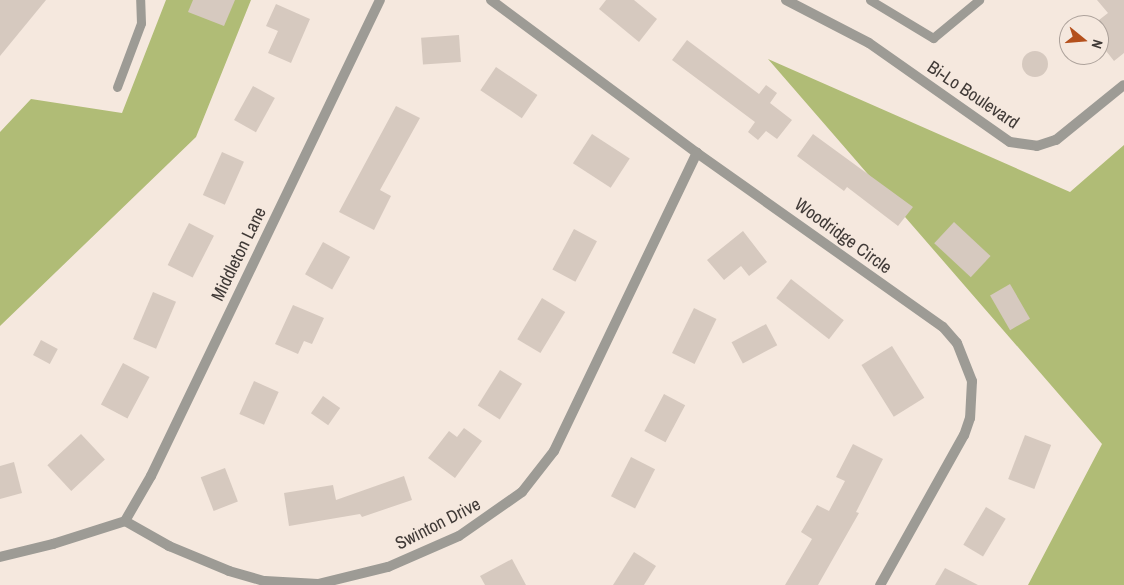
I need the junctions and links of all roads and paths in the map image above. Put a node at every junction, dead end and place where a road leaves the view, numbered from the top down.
1 (140, 0) edge
2 (380, 0) edge
3 (491, 0) edge
4 (786, 0) edge
5 (870, 0) edge
6 (979, 0) edge
7 (1124, 85) edge
8 (117, 87) dead end
9 (697, 153) junction
10 (125, 521) junction
11 (0, 556) edge
12 (880, 585) edge

1 - 8 lane
2 - 10 street, Middleton Lane
3 - 9 street, Woodridge Circle
4 - 7 street, Bi-Lo Boulevard
5 - 6 lane
9 - 10 street, Swinton Drive
9 - 12 street, Woodridge Circle
10 - 11 street

